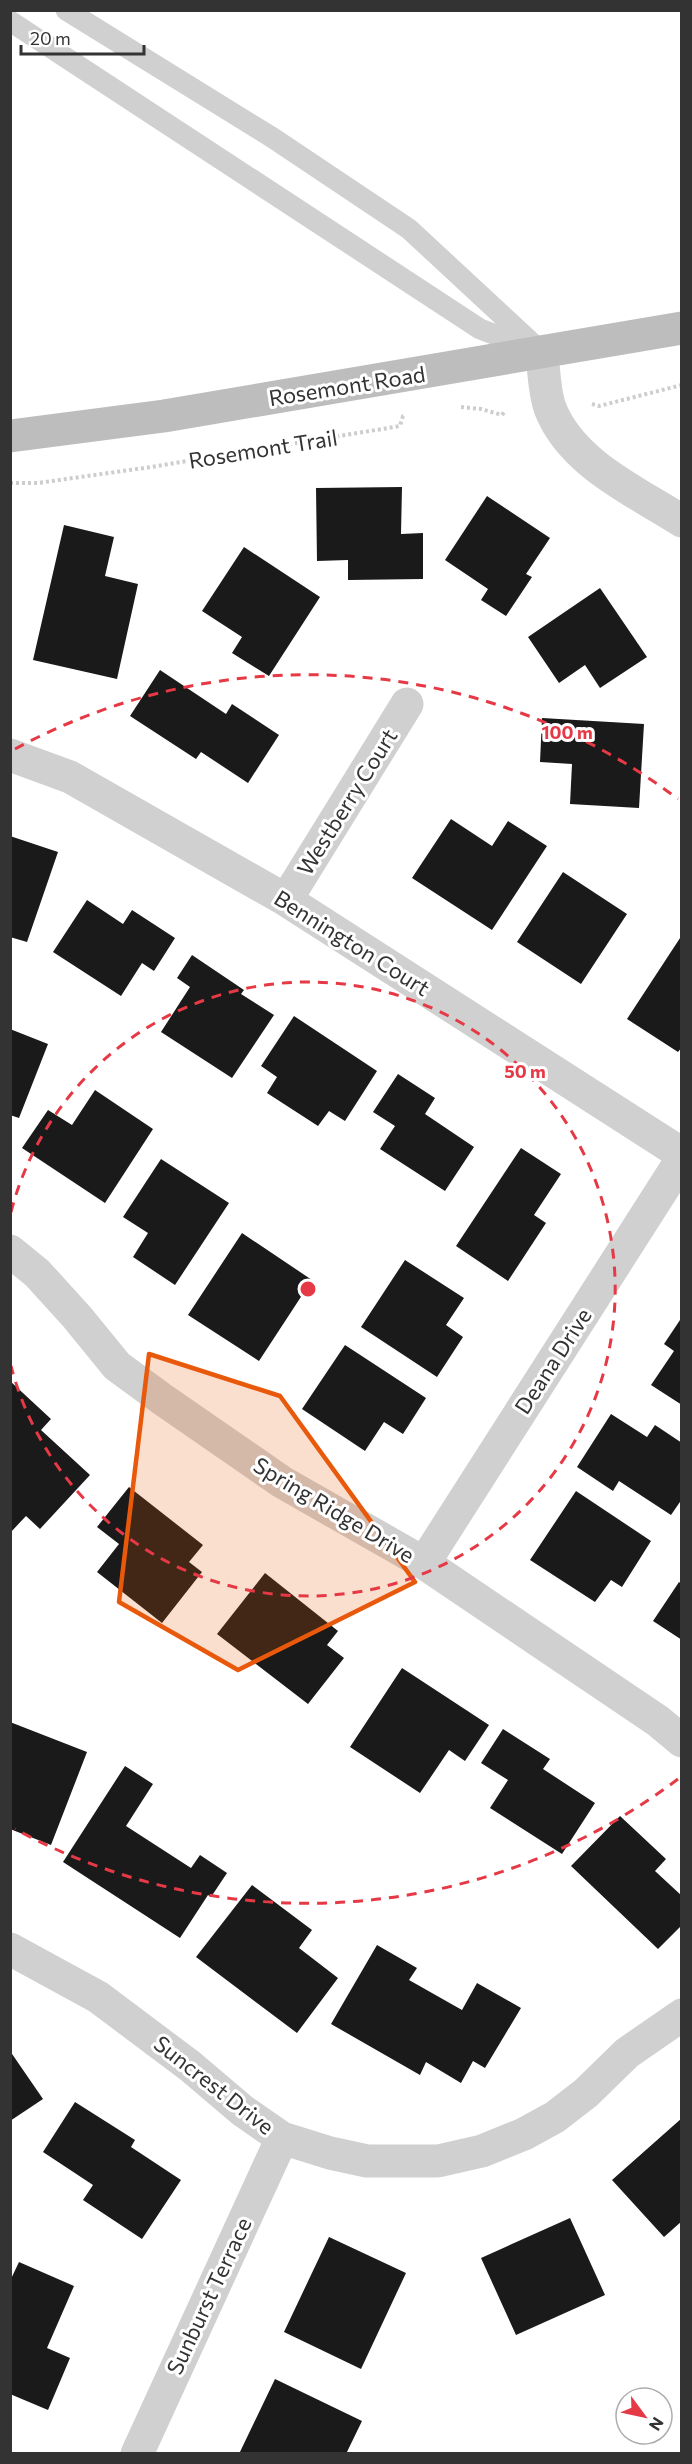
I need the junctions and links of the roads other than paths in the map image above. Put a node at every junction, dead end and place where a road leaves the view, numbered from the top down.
1 (66, 10) edge
2 (10, 21) edge
3 (681, 328) edge
4 (542, 353) junction
5 (10, 436) edge
6 (681, 521) edge
7 (407, 704) dead end
8 (10, 755) edge
9 (286, 900) junction
10 (681, 1154) edge
11 (681, 1160) edge
12 (10, 1251) edge
13 (424, 1563) junction
14 (681, 1741) edge
15 (10, 1949) edge
16 (681, 2015) edge
17 (282, 2138) junction
18 (137, 2454) edge

1 - 4 lane
2 - 4 lane
3 - 4 main road, Rosemont Road
4 - 5 main road, Rosemont Road
4 - 6 street
7 - 9 street, Westberry Court
8 - 9 street, Bennington Court
9 - 10 street, Bennington Court
11 - 13 street, Deana Drive
12 - 13 street, Spring Ridge Drive
13 - 14 street, Spring Ridge Drive
15 - 17 street, Suncrest Drive
16 - 17 street, Suncrest Drive
17 - 18 street, Sunburst Terrace

